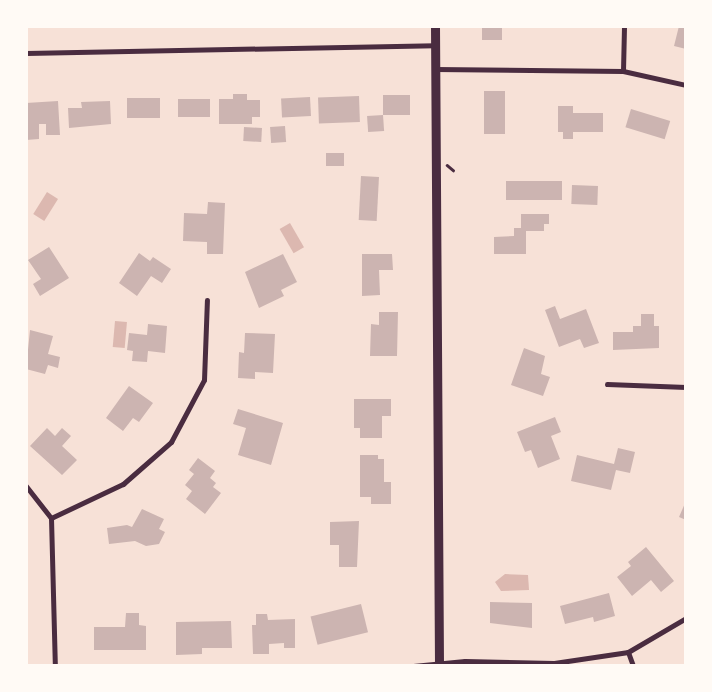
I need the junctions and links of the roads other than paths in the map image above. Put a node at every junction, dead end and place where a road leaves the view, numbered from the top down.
1 (435, 26) edge
2 (624, 26) edge
3 (435, 45) junction
4 (26, 53) edge
5 (435, 68) junction
6 (624, 71) junction
7 (686, 85) edge
8 (207, 300) dead end
9 (607, 384) dead end
10 (686, 387) edge
11 (26, 486) edge
12 (51, 518) junction
13 (686, 618) edge
14 (628, 652) junction
15 (439, 664) edge
16 (55, 666) edge
17 (413, 666) edge
18 (632, 666) edge

1 - 3 street
2 - 6 street
3 - 4 street
3 - 5 street
5 - 6 street
5 - 15 street
6 - 7 street
8 - 12 street
9 - 10 street
11 - 12 street
12 - 16 street
13 - 14 street
14 - 15 street
14 - 18 street
15 - 17 street

